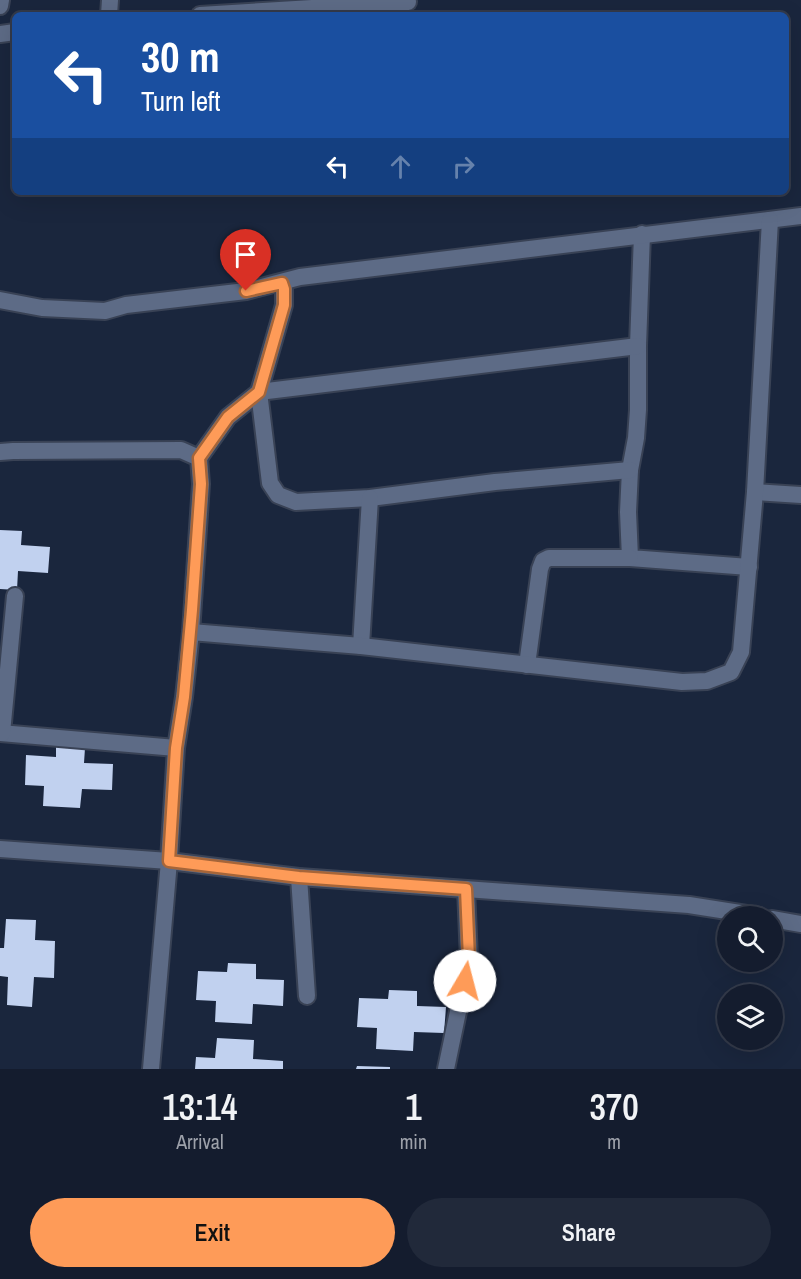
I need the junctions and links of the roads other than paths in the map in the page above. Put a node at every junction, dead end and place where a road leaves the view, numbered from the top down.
1 (1, 0) edge
2 (0, 6) edge
3 (262, 6) edge
4 (408, 6) edge
5 (221, 12) edge
6 (801, 216) edge
7 (770, 219) junction
8 (642, 234) junction
9 (282, 283) junction
10 (0, 300) edge
11 (638, 346) junction
12 (259, 392) junction
13 (0, 452) edge
14 (199, 458) junction
15 (630, 470) junction
16 (755, 492) junction
17 (801, 495) edge
18 (370, 498) junction
19 (630, 558) junction
20 (749, 567) junction
21 (15, 596) dead end
22 (191, 632) junction
23 (361, 646) junction
24 (527, 665) junction
25 (1, 733) edge
26 (176, 748) junction
27 (0, 849) edge
28 (169, 861) junction
29 (299, 877) junction
30 (466, 889) junction
31 (717, 909) edge
32 (783, 921) edge
33 (801, 924) edge
34 (307, 996) dead end
35 (151, 1069) edge
36 (446, 1069) edge

1 - 2 street
3 - 4 street
3 - 5 street
6 - 7 street
7 - 8 street
7 - 16 street
8 - 9 street
8 - 11 street
9 - 10 street
9 - 12 street
11 - 12 street
11 - 15 street
12 - 14 street
12 - 18 street
13 - 14 street
14 - 22 street
15 - 18 street
15 - 19 street
16 - 17 street
16 - 20 street
18 - 23 street
19 - 20 street
19 - 24 street
20 - 24 street
21 - 25 street
22 - 23 street
22 - 26 street
23 - 24 street
25 - 26 street
26 - 28 street
27 - 28 street
28 - 29 street
28 - 35 street
29 - 30 street
29 - 34 street
30 - 31 street
30 - 36 street
32 - 33 street

